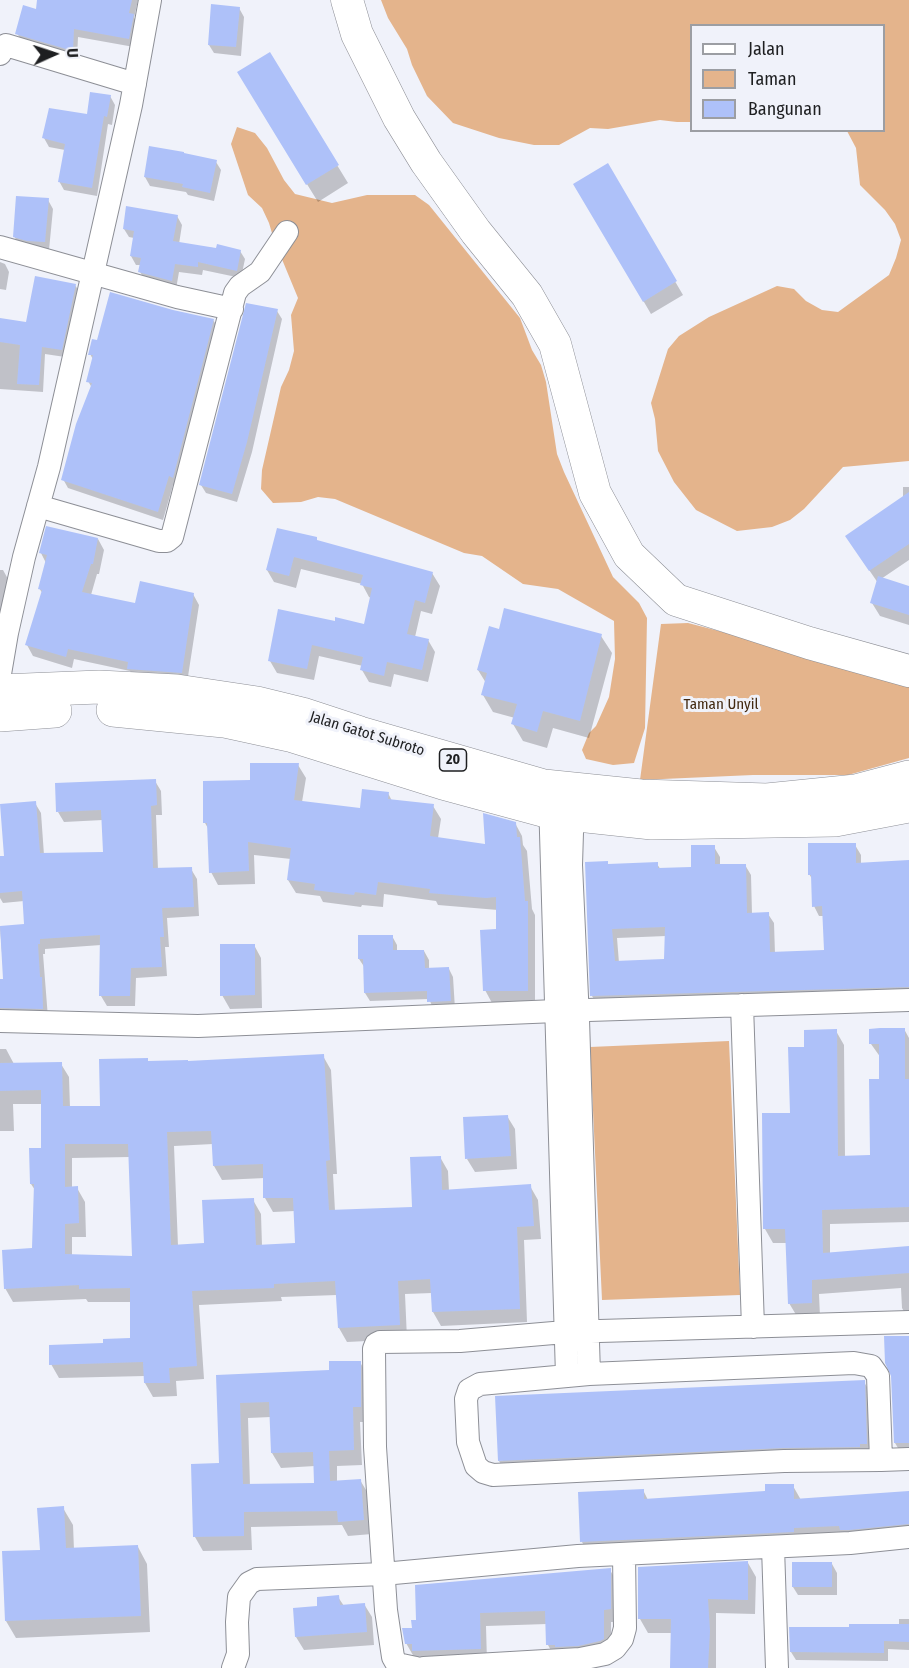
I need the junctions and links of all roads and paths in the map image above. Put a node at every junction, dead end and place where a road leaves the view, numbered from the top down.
1 (150, 0) edge
2 (347, 0) edge
3 (0, 54) edge
4 (135, 84) junction
5 (287, 232) dead end
6 (0, 247) edge
7 (94, 274) junction
8 (232, 309) junction
9 (38, 506) junction
10 (909, 671) edge
11 (0, 674) edge
12 (0, 691) edge
13 (0, 715) edge
14 (909, 777) edge
15 (561, 800) junction
16 (909, 807) edge
17 (909, 1000) edge
18 (742, 1005) junction
19 (567, 1011) junction
20 (0, 1021) edge
21 (570, 1114) junction
22 (909, 1322) edge
23 (753, 1326) junction
24 (589, 1331) junction
25 (565, 1332) junction
26 (578, 1375) junction
27 (909, 1459) edge
28 (881, 1460) junction
29 (909, 1537) edge
30 (773, 1547) junction
31 (624, 1554) junction
32 (383, 1574) junction
33 (233, 1668) edge
34 (416, 1668) edge
35 (424, 1668) edge
36 (777, 1668) edge

1 - 4 street
2 - 10 main road
3 - 4 street
4 - 7 street
5 - 8 street
6 - 7 street
7 - 8 street
7 - 9 street
8 - 9 street
9 - 11 street
12 - 15 highway, Jalan Gatot Subroto / 20
13 - 15 highway, Jalan Gatot Subroto / 20
14 - 15 highway, Jalan Gatot Subroto / 20
15 - 16 highway, Jalan Gatot Subroto / 20
15 - 19 street
17 - 18 street
18 - 19 street
18 - 23 street
19 - 20 street
19 - 21 street
21 - 24 street
21 - 25 street
22 - 23 street
23 - 24 street
24 - 25 street
24 - 26 street
25 - 26 street
25 - 32 street
26 - 28 street
26 - 28 street
27 - 28 street
29 - 30 street
30 - 31 street
30 - 36 street
31 - 32 street
31 - 35 street
32 - 33 street
32 - 34 street

